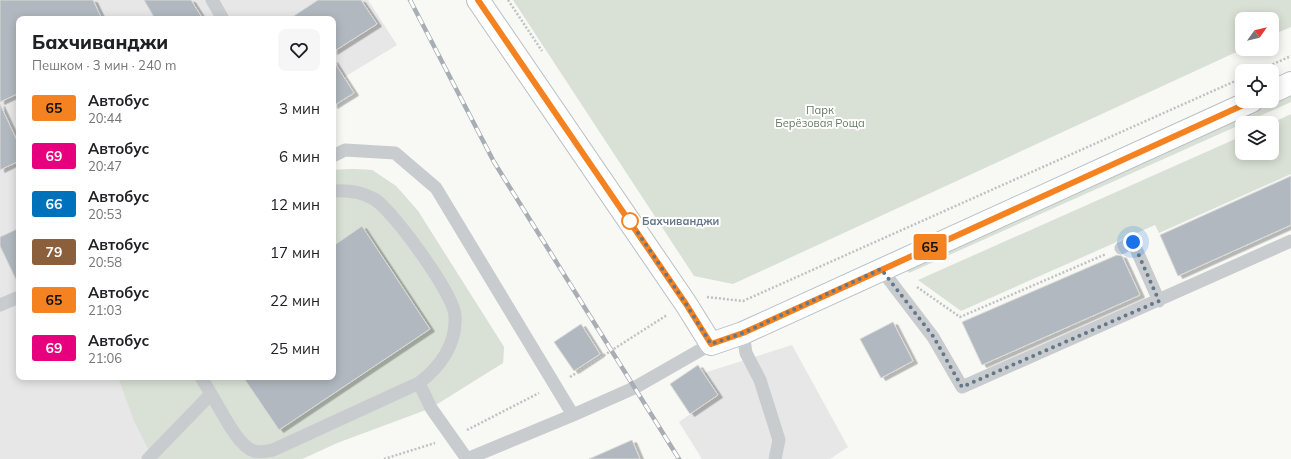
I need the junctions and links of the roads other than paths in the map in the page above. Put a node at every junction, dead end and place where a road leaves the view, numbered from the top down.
1 (212, 0) edge
2 (478, 0) edge
3 (221, 16) edge
4 (1291, 83) edge
5 (1279, 89) edge
6 (1237, 108) edge
7 (336, 155) edge
8 (336, 192) edge
9 (1291, 241) edge
10 (1121, 248) road end
11 (881, 269) junction
12 (16, 298) edge
13 (1159, 301) junction
14 (0, 305) edge
15 (743, 333) junction
16 (711, 344) junction
17 (203, 380) edge
18 (419, 383) junction
19 (211, 394) junction
20 (574, 415) junction
21 (148, 459) edge
22 (467, 459) edge
23 (775, 459) edge

1 - 3 lane
2 - 16 main road
4 - 5 main road
6 - 11 main road
7 - 20 lane
8 - 18 lane
9 - 13 lane
10 - 13 lane
11 - 13 lane
11 - 15 main road
12 - 14 lane
15 - 16 main road
15 - 23 lane
16 - 20 lane
17 - 19 lane
18 - 19 lane
18 - 22 lane
19 - 21 lane
20 - 22 lane

